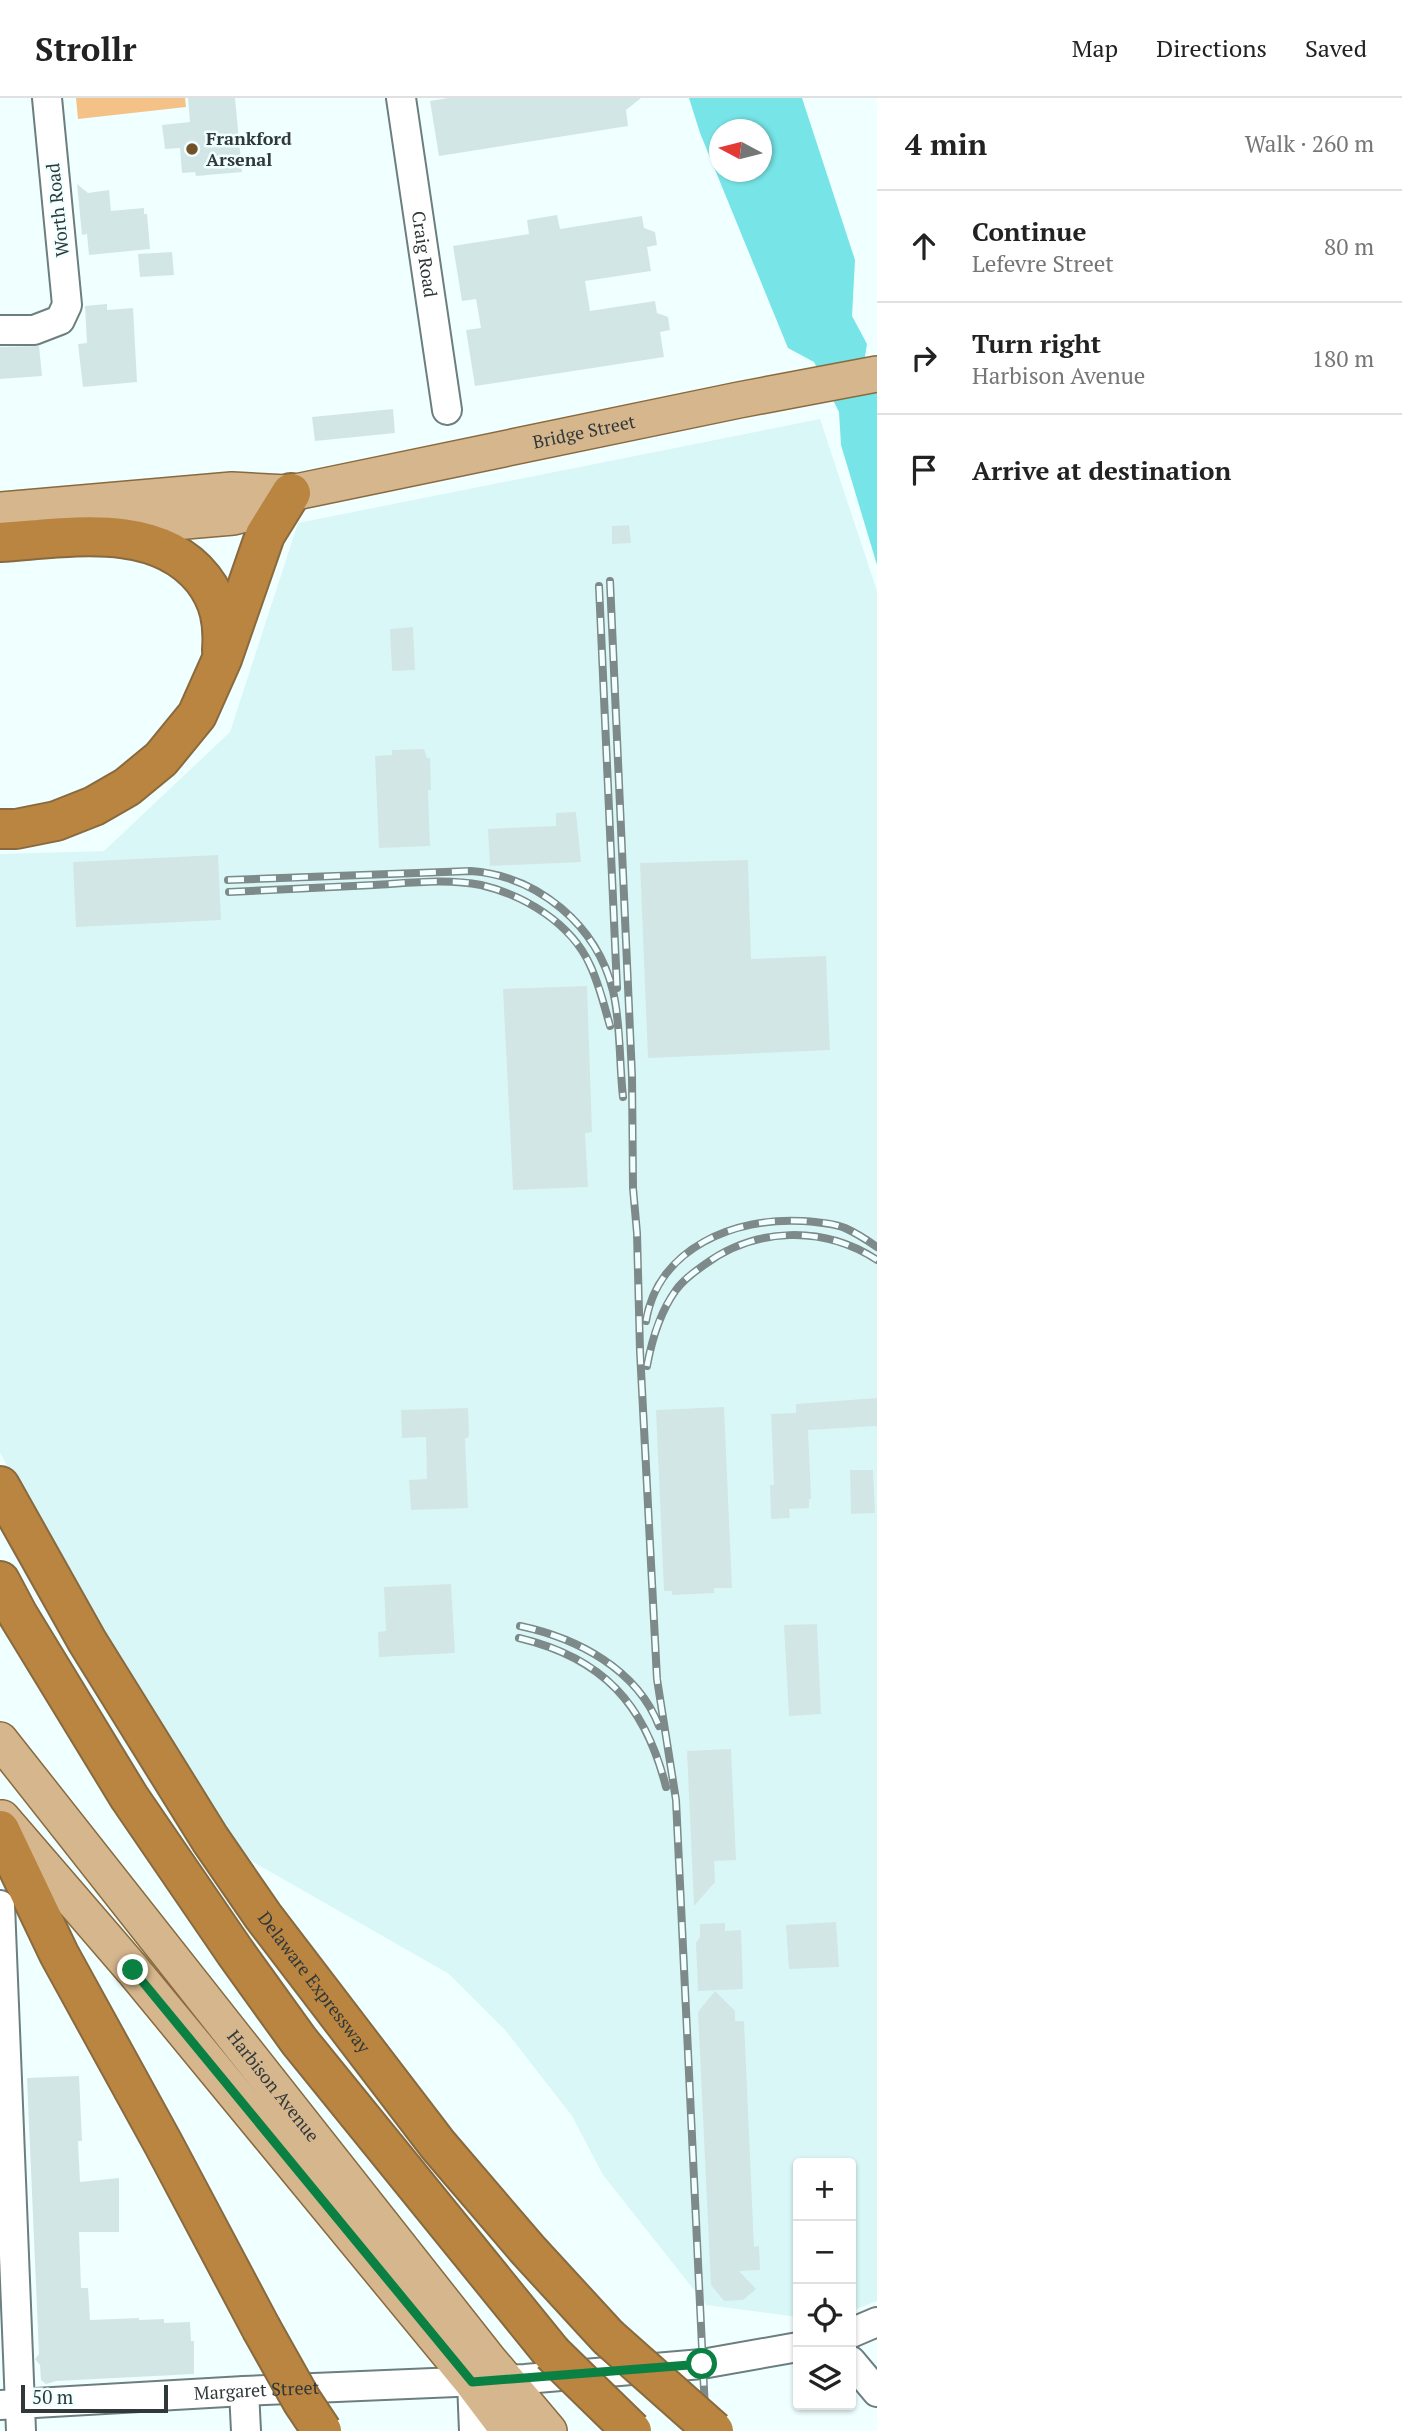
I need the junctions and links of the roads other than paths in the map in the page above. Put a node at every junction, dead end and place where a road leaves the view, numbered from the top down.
1 (47, 98) edge
2 (401, 98) edge
3 (0, 330) edge
4 (877, 374) edge
5 (447, 410) dead end
6 (291, 493) junction
7 (0, 510) edge
8 (0, 542) edge
9 (222, 659) junction
10 (0, 830) edge
11 (0, 1486) edge
12 (0, 1581) edge
13 (0, 1740) edge
14 (0, 1815) edge
15 (0, 1830) edge
16 (0, 1866) edge
17 (0, 1905) edge
18 (60, 1954) junction
19 (877, 2322) edge
20 (856, 2331) edge
21 (608, 2337) junction
22 (793, 2348) edge
23 (552, 2353) junction
24 (856, 2367) edge
25 (507, 2380) junction
26 (472, 2382) junction
27 (244, 2391) junction
28 (877, 2392) edge
29 (14, 2413) edge
30 (246, 2431) edge
31 (322, 2431) edge
32 (474, 2431) edge
33 (509, 2431) edge
34 (549, 2431) edge
35 (607, 2431) edge
36 (632, 2431) edge
37 (695, 2431) edge
38 (714, 2431) edge

1 - 3 street, Worth Road
2 - 5 street, Craig Road
4 - 6 main road, Bridge Street
6 - 7 main road, Bridge Street
6 - 8 main road, Bridge Street
6 - 9 highway
8 - 9 highway
9 - 10 highway
11 - 21 highway, Delaware Expressway
12 - 23 highway
13 - 25 main road, Harbison Avenue
14 - 26 main road, Harbison Avenue
15 - 18 highway
16 - 18 highway
17 - 29 street
18 - 31 highway, bridge
19 - 20 street
21 - 37 highway, Delaware Expressway, bridge
21 - 38 highway, bridge
22 - 25 street, Margaret Street
23 - 35 highway, bridge
23 - 36 highway, bridge
24 - 28 street
25 - 26 street, Margaret Street
25 - 34 main road, Harbison Avenue
26 - 27 street, Margaret Street
26 - 32 street
26 - 33 main road, Harbison Avenue
27 - 29 street, Margaret Street
27 - 30 street

